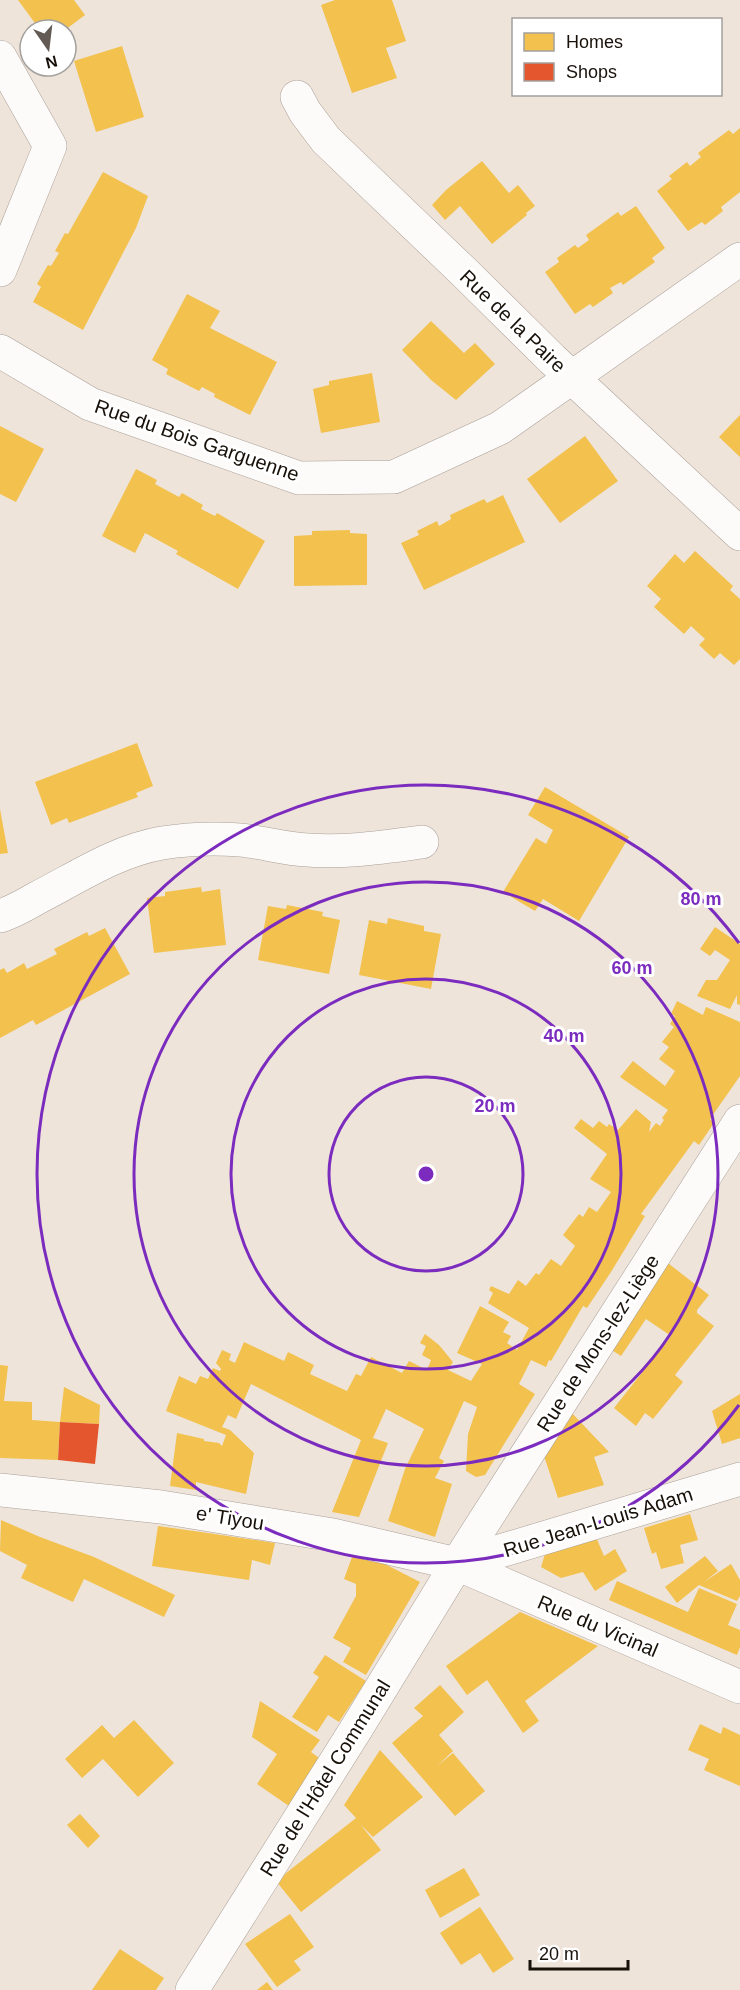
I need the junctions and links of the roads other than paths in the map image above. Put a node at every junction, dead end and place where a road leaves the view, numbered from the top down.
1 (0, 57) edge
2 (297, 98) dead end
3 (740, 259) edge
4 (0, 270) edge
5 (0, 351) edge
6 (571, 377) junction
7 (740, 534) edge
8 (422, 842) dead end
9 (0, 916) edge
10 (740, 1122) edge
11 (740, 1479) edge
12 (0, 1490) edge
13 (457, 1564) junction
14 (740, 1687) edge
15 (192, 1990) edge

1 - 4 street
2 - 6 street, Rue de la Paire
3 - 6 street, Rue du Bois Garguenne
5 - 6 street, Rue du Bois Garguenne
6 - 7 street, Rue de la Paire
8 - 9 street
10 - 13 street, Rue de Mons-lez-Liège
11 - 13 street, Rue Jean-Louis Adam
12 - 13 street, e' Tiyou
13 - 14 street, Rue du Vicinal
13 - 15 street, Rue de l'Hôtel Communal

